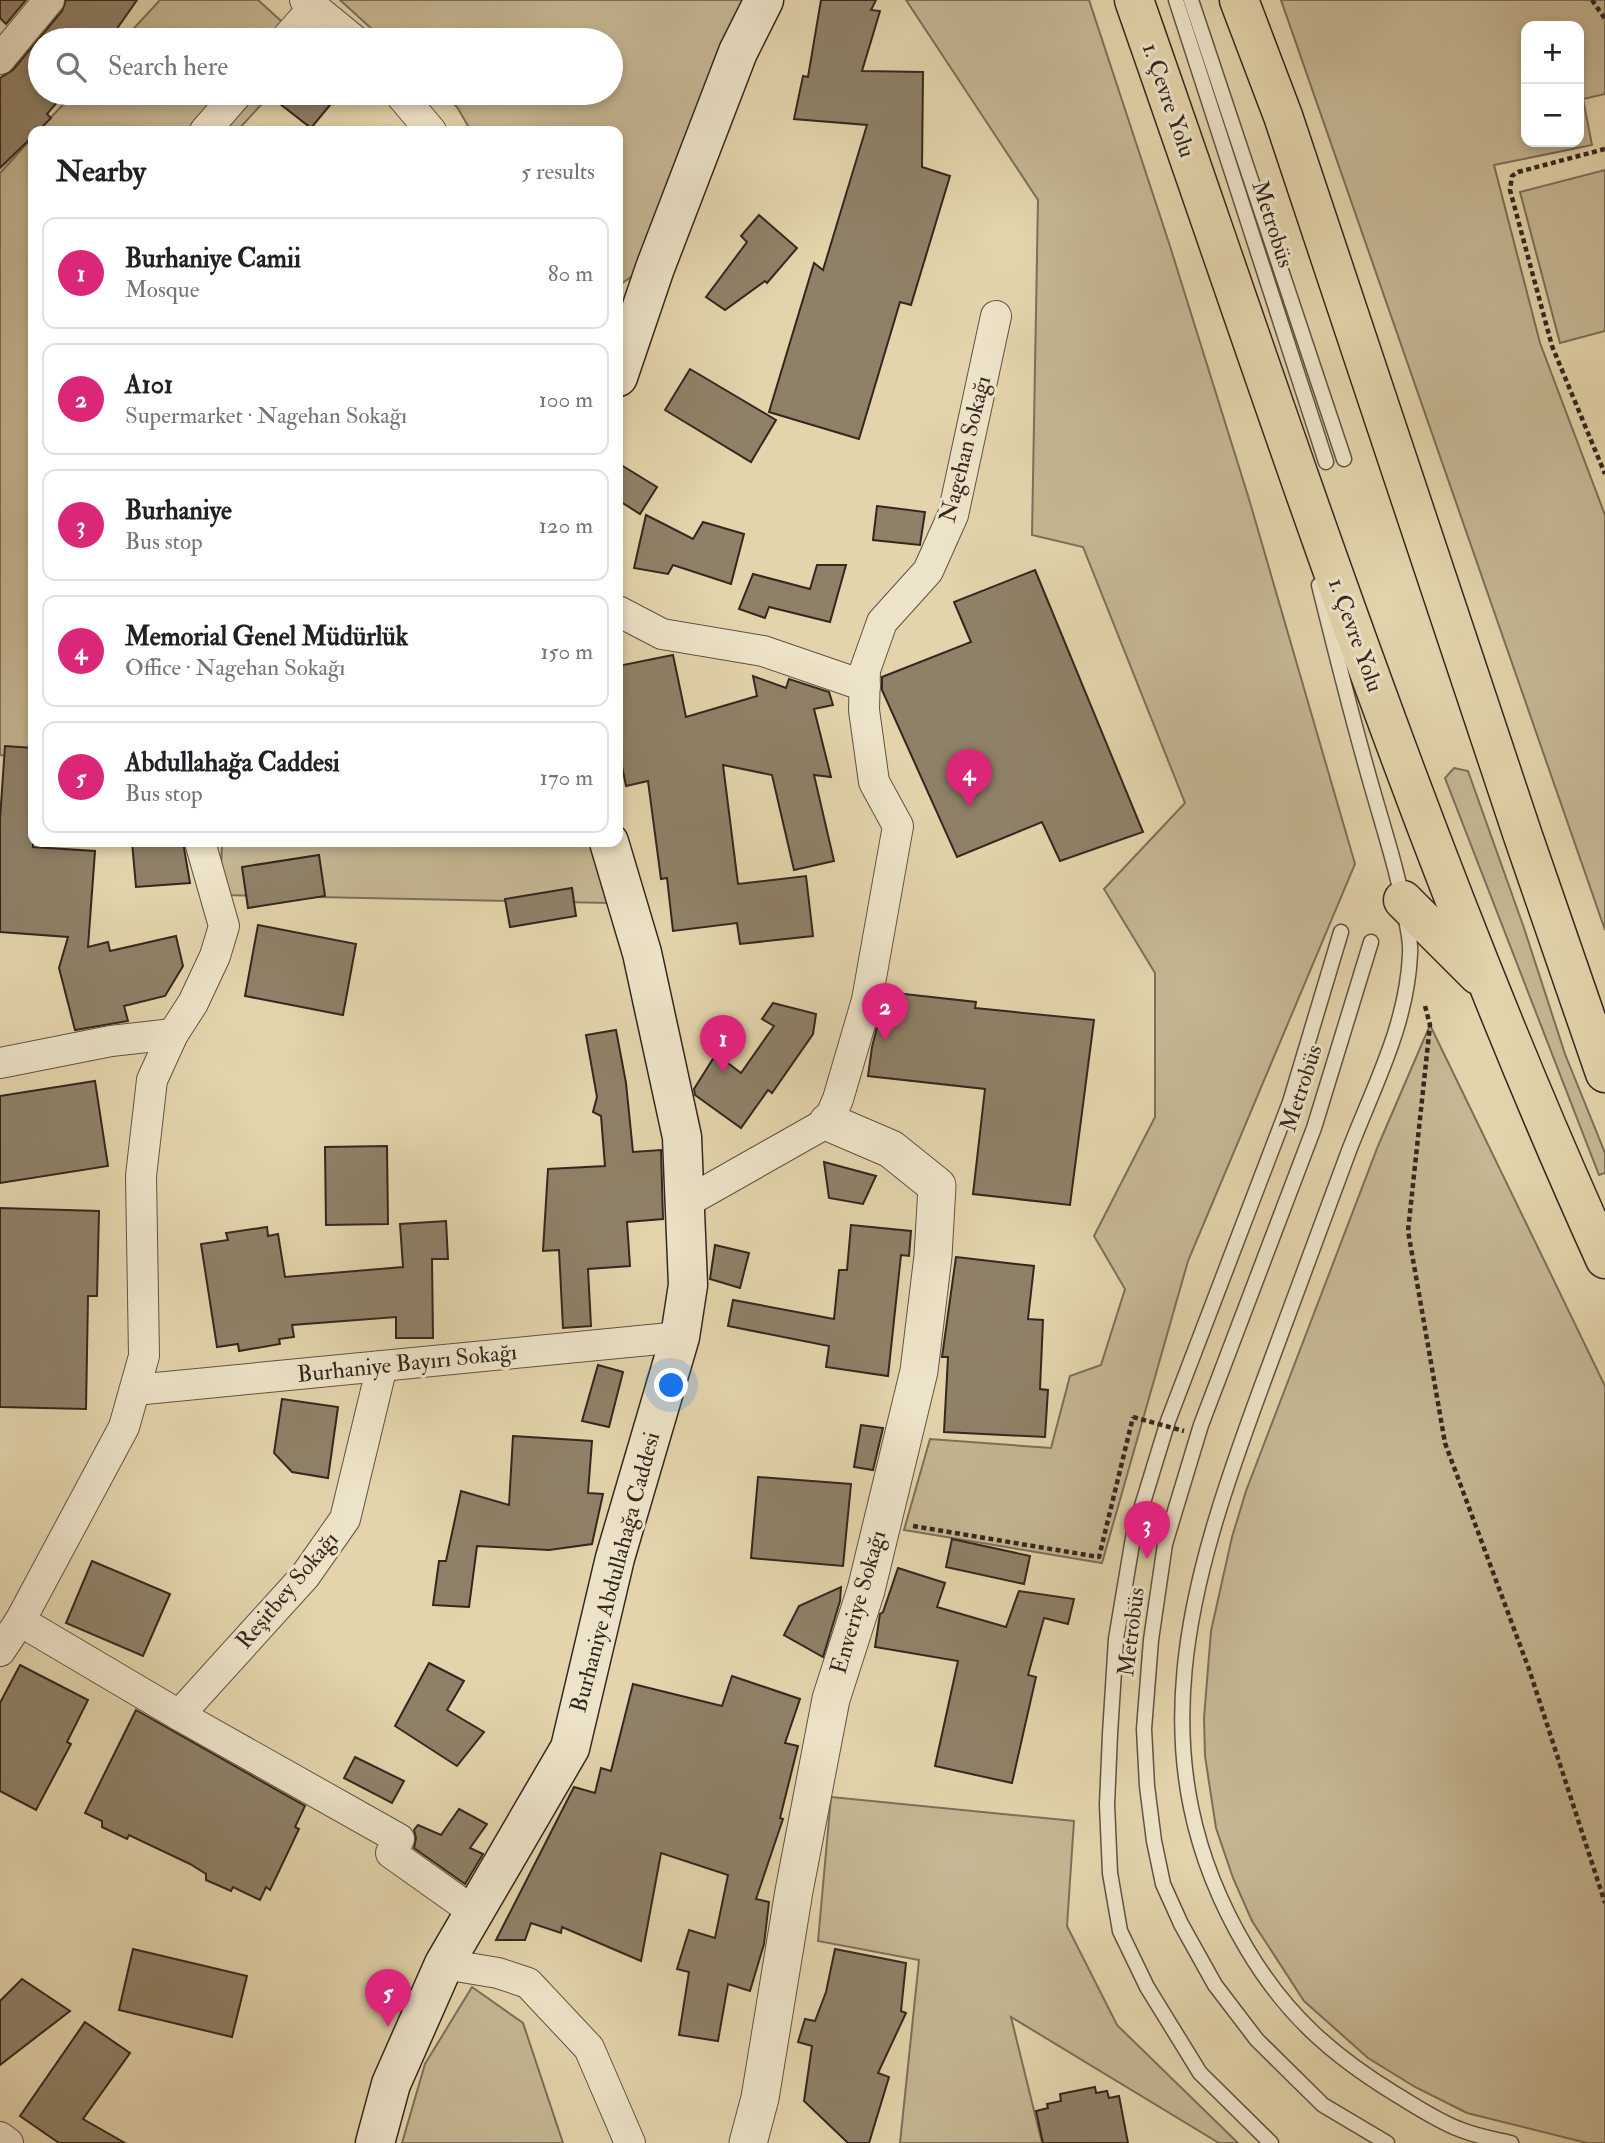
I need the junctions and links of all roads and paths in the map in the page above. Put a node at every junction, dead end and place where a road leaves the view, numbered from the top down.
1 (49, 0) edge
2 (764, 0) edge
3 (1134, 0) edge
4 (1176, 0) edge
5 (1191, 0) edge
6 (1240, 0) edge
7 (1592, 0) edge
8 (310, 4) edge
9 (1605, 19) edge
10 (293, 28) edge
11 (339, 28) edge
12 (0, 59) edge
13 (228, 105) edge
14 (409, 105) edge
15 (209, 126) edge
16 (427, 126) edge
17 (1605, 149) edge
18 (996, 316) dead end
19 (623, 353) edge
20 (1274, 400) junction
21 (1343, 459) dead end
22 (1326, 462) dead end
23 (1605, 474) edge
24 (1310, 550) dead end
25 (1317, 576) dead end
26 (623, 614) edge
27 (865, 686) junction
28 (201, 847) edge
29 (610, 847) edge
30 (1403, 900) junction
31 (1341, 932) dead end
32 (1371, 942) dead end
33 (1487, 985) junction
34 (1424, 1000) dead end
35 (173, 1034) junction
36 (0, 1063) edge
37 (1605, 1073) edge
38 (828, 1122) junction
39 (685, 1203) junction
40 (1605, 1259) edge
41 (680, 1337) junction
42 (382, 1366) junction
43 (135, 1390) junction
44 (1184, 1431) dead end
45 (881, 1520) junction
46 (20, 1620) junction
47 (0, 1651) edge
48 (179, 1715) junction
49 (1605, 1903) edge
50 (474, 1912) junction
51 (444, 1965) junction
52 (0, 2137) edge
53 (8, 2143) edge
54 (375, 2143) edge
55 (630, 2143) edge
56 (748, 2143) edge
57 (1271, 2143) edge
58 (1387, 2143) edge
59 (1511, 2143) edge

1 - 12 street
2 - 19 main road
3 - 20 highway, 1. Çevre Yolu
4 - 22 lane, Metrobüs
5 - 21 lane, Metrobüs
6 - 37 highway
7 - 9 path
8 - 10 street
8 - 11 street
13 - 15 street
14 - 16 street
17 - 23 path
18 - 27 street, Nagehan Sokağı
20 - 24 lane
20 - 33 highway, 1. Çevre Yolu
25 - 30 lane
26 - 27 street
27 - 38 street, Nagehan Sokağı
28 - 35 street
29 - 39 main road, Burhaniye Abdullahağa Caddesi
30 - 33 highway
30 - 59 lane
31 - 57 lane, Metrobüs
32 - 58 lane, Metrobüs
33 - 40 highway, 1. Çevre Yolu
34 - 49 path
35 - 36 street
35 - 43 street
38 - 39 street
38 - 45 street, Enveriye Sokağı
39 - 41 main road, Burhaniye Abdullahağa Caddesi
41 - 42 street, Burhaniye Bayırı Sokağı
41 - 50 main road, Burhaniye Abdullahağa Caddesi
42 - 43 street, Burhaniye Bayırı Sokağı
42 - 48 street, Reşitbey Sokağı
43 - 46 street
44 - 45 path, bridge
45 - 56 street, Enveriye Sokağı
46 - 47 street
46 - 48 street
48 - 50 street
50 - 51 main road, Burhaniye Abdullahağa Caddesi
51 - 54 main road, Burhaniye Abdullahağa Caddesi
51 - 55 street
52 - 53 street

